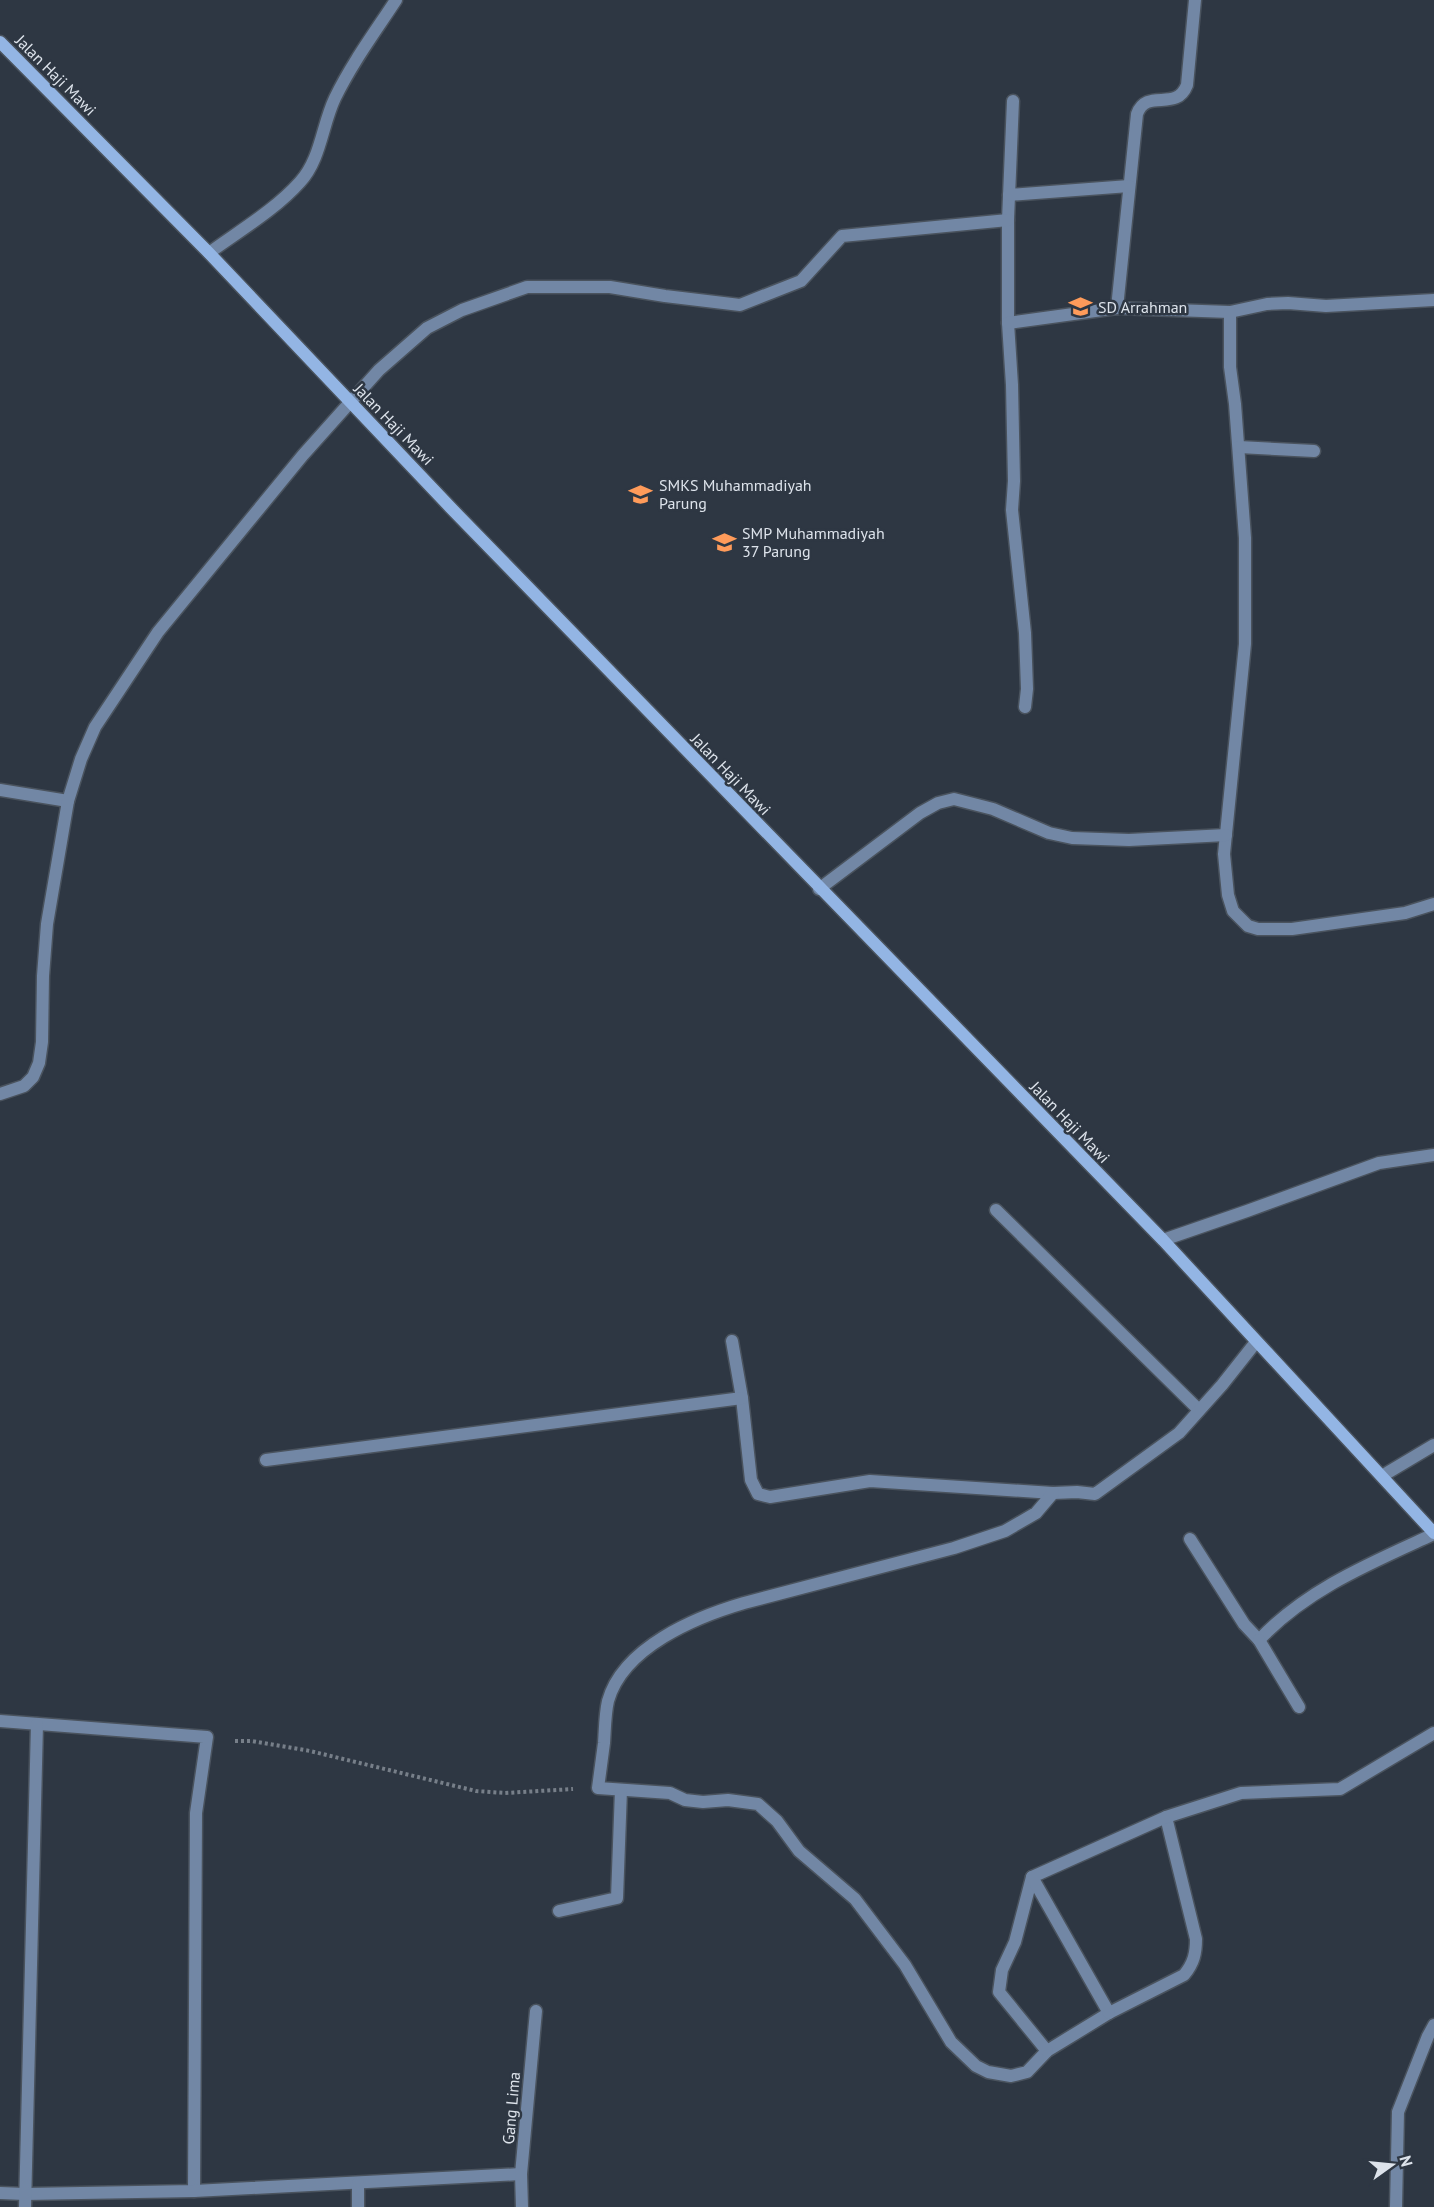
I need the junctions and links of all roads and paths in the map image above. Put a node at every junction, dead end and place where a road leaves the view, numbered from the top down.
1 (396, 0) edge
2 (1195, 0) edge
3 (0, 42) edge
4 (1013, 100) dead end
5 (1129, 186) junction
6 (1009, 195) junction
7 (1008, 220) junction
8 (209, 253) junction
9 (1434, 300) edge
10 (1117, 308) junction
11 (1230, 312) junction
12 (1008, 323) junction
13 (350, 404) junction
14 (1239, 447) junction
15 (1314, 451) dead end
16 (1025, 707) dead end
17 (0, 790) edge
18 (68, 801) junction
19 (1226, 835) junction
20 (819, 889) junction
21 (1434, 904) edge
22 (0, 1094) edge
23 (1434, 1155) edge
24 (996, 1210) dead end
25 (1162, 1240) junction
26 (732, 1341) dead end
27 (1256, 1342) junction
28 (742, 1398) junction
29 (1199, 1410) junction
30 (1434, 1445) edge
31 (266, 1460) dead end
32 (1382, 1476) junction
33 (1053, 1493) junction
34 (1434, 1534) edge
35 (1190, 1539) dead end
36 (1258, 1640) junction
37 (1299, 1707) dead end
38 (0, 1720) edge
39 (37, 1724) junction
40 (1434, 1733) edge
41 (207, 1737) junction
42 (598, 1788) junction
43 (621, 1790) junction
44 (1166, 1817) junction
45 (1032, 1877) junction
46 (559, 1911) dead end
47 (536, 2011) dead end
48 (1109, 2013) junction
49 (1434, 2025) edge
50 (1047, 2051) junction
51 (521, 2174) junction
52 (358, 2183) junction
53 (194, 2191) junction
54 (0, 2193) edge
55 (25, 2201) edge
56 (358, 2207) edge
57 (522, 2207) edge
58 (1396, 2207) edge

1 - 8 street
2 - 5 street
3 - 8 street, Jalan Haji Mawi
4 - 6 street
5 - 6 street
5 - 10 street
6 - 7 street
7 - 12 street
7 - 13 street
8 - 13 street, Jalan Haji Mawi
9 - 11 street
10 - 11 street
10 - 12 street
11 - 14 street
12 - 16 street
13 - 18 street
13 - 20 street, Jalan Haji Mawi
14 - 15 street
14 - 19 street
17 - 18 street
18 - 22 street
19 - 20 street
19 - 21 street
20 - 25 street, Jalan Haji Mawi
23 - 25 street
24 - 29 street
25 - 27 street, Jalan Haji Mawi
26 - 28 street
27 - 29 street
27 - 32 street, Jalan Haji Mawi
28 - 31 street
28 - 33 street
29 - 33 street
30 - 32 street
32 - 34 street, Jalan Haji Mawi
33 - 42 street
34 - 36 street
35 - 36 street
36 - 37 street
38 - 39 street
39 - 41 street
39 - 55 street
40 - 44 street
41 - 42 path
41 - 53 street
42 - 43 street
43 - 46 street
43 - 50 street
44 - 45 street
44 - 48 street
45 - 48 street
45 - 50 street
47 - 51 street, Gang Lima
48 - 50 street
49 - 58 street
51 - 52 street
51 - 57 street, Gang Lima
52 - 53 street
52 - 56 street
53 - 55 street
54 - 55 street

